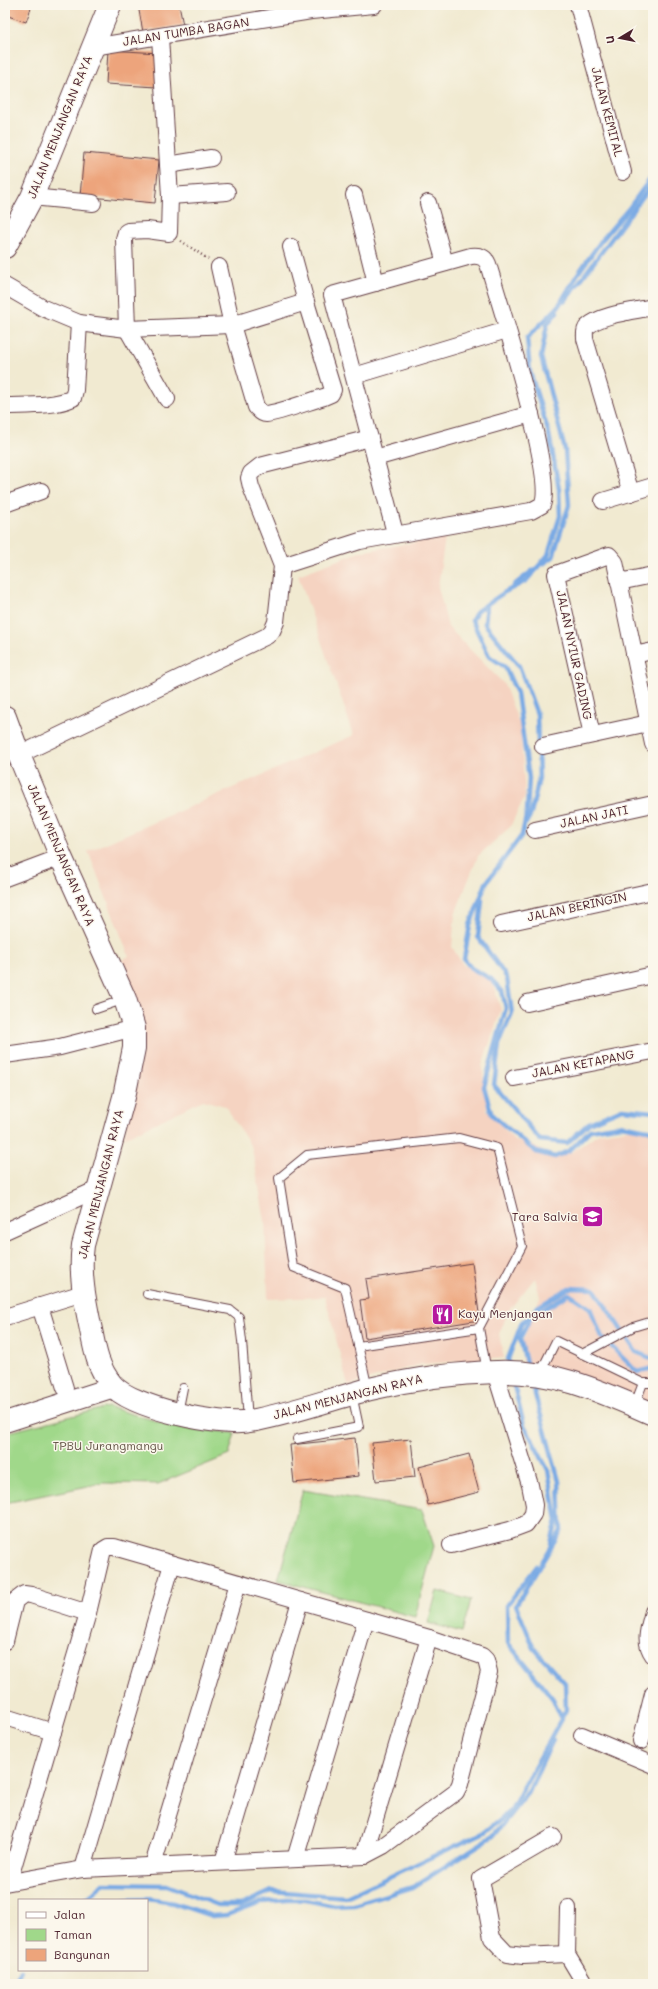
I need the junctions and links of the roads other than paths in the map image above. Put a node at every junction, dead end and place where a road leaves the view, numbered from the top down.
1 (110, 5) edge
2 (374, 5) edge
3 (578, 5) edge
4 (312, 8) edge
5 (160, 37) junction
6 (93, 47) junction
7 (211, 158) dead end
8 (168, 165) junction
9 (623, 172) dead end
10 (227, 192) dead end
11 (354, 195) dead end
12 (170, 196) junction
13 (32, 197) junction
14 (93, 203) dead end
15 (428, 203) dead end
16 (6, 241) edge
17 (291, 247) dead end
18 (445, 263) junction
19 (219, 267) road end
20 (376, 283) junction
21 (5, 286) edge
22 (306, 302) junction
23 (653, 307) edge
24 (79, 323) junction
25 (232, 325) junction
26 (127, 329) junction
27 (507, 330) junction
28 (354, 376) junction
29 (167, 399) dead end
30 (5, 406) edge
31 (531, 414) junction
32 (370, 438) junction
33 (375, 458) junction
34 (653, 486) edge
35 (41, 491) dead end
36 (631, 492) junction
37 (603, 501) dead end
38 (5, 504) edge
39 (395, 534) junction
40 (282, 566) junction
41 (653, 575) edge
42 (619, 582) junction
43 (653, 651) edge
44 (634, 655) junction
45 (5, 717) edge
46 (651, 722) edge
47 (592, 735) junction
48 (653, 744) edge
49 (543, 746) dead end
50 (19, 755) junction
51 (653, 804) edge
52 (534, 830) dead end
53 (61, 857) junction
54 (5, 878) edge
55 (653, 891) edge
56 (501, 924) dead end
57 (653, 975) edge
58 (125, 1000) junction
59 (527, 1002) dead end
60 (96, 1009) dead end
61 (134, 1028) junction
62 (653, 1051) edge
63 (5, 1055) edge
64 (514, 1078) dead end
65 (100, 1188) junction
66 (5, 1231) edge
67 (83, 1293) junction
68 (147, 1294) dead end
69 (40, 1306) junction
70 (5, 1317) edge
71 (653, 1321) edge
72 (478, 1328) junction
73 (358, 1346) junction
74 (582, 1354) junction
75 (496, 1372) junction
76 (536, 1373) junction
77 (643, 1383) junction
78 (653, 1383) edge
79 (114, 1386) junction
80 (66, 1388) dead end
81 (183, 1388) dead end
82 (360, 1392) junction
83 (644, 1410) edge
84 (178, 1414) junction
85 (5, 1422) edge
86 (248, 1422) junction
87 (297, 1439) dead end
88 (451, 1545) dead end
89 (172, 1564) junction
90 (238, 1583) junction
91 (300, 1601) junction
92 (653, 1612) edge
93 (88, 1613) junction
94 (366, 1620) junction
95 (429, 1638) junction
96 (5, 1641) edge
97 (653, 1655) edge
98 (653, 1694) edge
99 (5, 1717) edge
100 (53, 1732) junction
101 (582, 1735) dead end
102 (641, 1742) dead end
103 (653, 1765) edge
104 (552, 1838) dead end
105 (364, 1856) junction
106 (295, 1859) junction
107 (223, 1862) junction
108 (153, 1866) junction
109 (82, 1869) junction
110 (7, 1882) edge
111 (568, 1908) dead end
112 (567, 1954) junction
113 (585, 1984) edge

1 - 6 main road, JALAN MENJANGAN RAYA
2 - 4 street, JALAN TUMBA BAGAN
3 - 9 street, JALAN KEMITAL
4 - 5 street, JALAN TUMBA BAGAN
5 - 6 street, JALAN TUMBA BAGAN
5 - 8 street
6 - 13 main road, JALAN MENJANGAN RAYA
7 - 8 street
8 - 12 street
10 - 12 street
11 - 20 street
12 - 26 street
13 - 14 street
13 - 16 main road, JALAN MENJANGAN RAYA
15 - 18 street
17 - 22 street
18 - 20 street
18 - 27 street
19 - 25 street
20 - 28 street
21 - 24 street
22 - 25 street
22 - 25 street
23 - 36 street
24 - 26 street
24 - 30 street
25 - 26 street
26 - 29 street
27 - 28 street
27 - 31 street
28 - 32 street
31 - 33 street
31 - 39 street
32 - 33 street
32 - 40 street
33 - 39 street
34 - 36 street
35 - 38 street
36 - 37 street
39 - 40 street
40 - 50 street
41 - 42 street
42 - 44 street
42 - 47 street, JALAN NYIUR GADING
43 - 44 street
44 - 46 street
45 - 50 main road, JALAN MENJANGAN RAYA
46 - 47 street
46 - 48 street
47 - 49 street
50 - 53 main road, JALAN MENJANGAN RAYA
51 - 52 street, JALAN JATI
53 - 54 street
53 - 58 main road, JALAN MENJANGAN RAYA
55 - 56 street, JALAN BERINGIN
57 - 59 street
58 - 60 lane
58 - 61 main road, JALAN MENJANGAN RAYA
61 - 63 street
61 - 65 main road, JALAN MENJANGAN RAYA
62 - 64 street, JALAN KETAPANG
65 - 66 street
65 - 67 main road, JALAN MENJANGAN RAYA
67 - 69 street
67 - 79 main road, JALAN MENJANGAN RAYA
68 - 86 lane
69 - 70 street
69 - 80 street
71 - 74 lane
72 - 73 lane
72 - 73 lane
72 - 75 lane
73 - 82 lane
74 - 76 lane
74 - 77 lane
75 - 76 main road, JALAN MENJANGAN RAYA
75 - 82 main road, JALAN MENJANGAN RAYA
75 - 88 street
76 - 83 main road, JALAN MENJANGAN RAYA
77 - 78 lane
77 - 83 lane
79 - 84 main road, JALAN MENJANGAN RAYA
79 - 85 street
81 - 84 lane
82 - 86 main road, JALAN MENJANGAN RAYA
82 - 87 lane
84 - 86 main road, JALAN MENJANGAN RAYA
89 - 90 street
89 - 93 street
89 - 109 street
90 - 91 street
90 - 108 street
91 - 94 street
91 - 107 street
92 - 97 street
93 - 96 street
93 - 100 street
94 - 95 street
94 - 106 street
95 - 105 street
95 - 105 street
98 - 102 street
99 - 100 street
100 - 110 street
101 - 103 street
104 - 112 street
105 - 106 street
106 - 107 street
107 - 108 street
108 - 109 street
109 - 110 street
111 - 112 street
112 - 113 street

